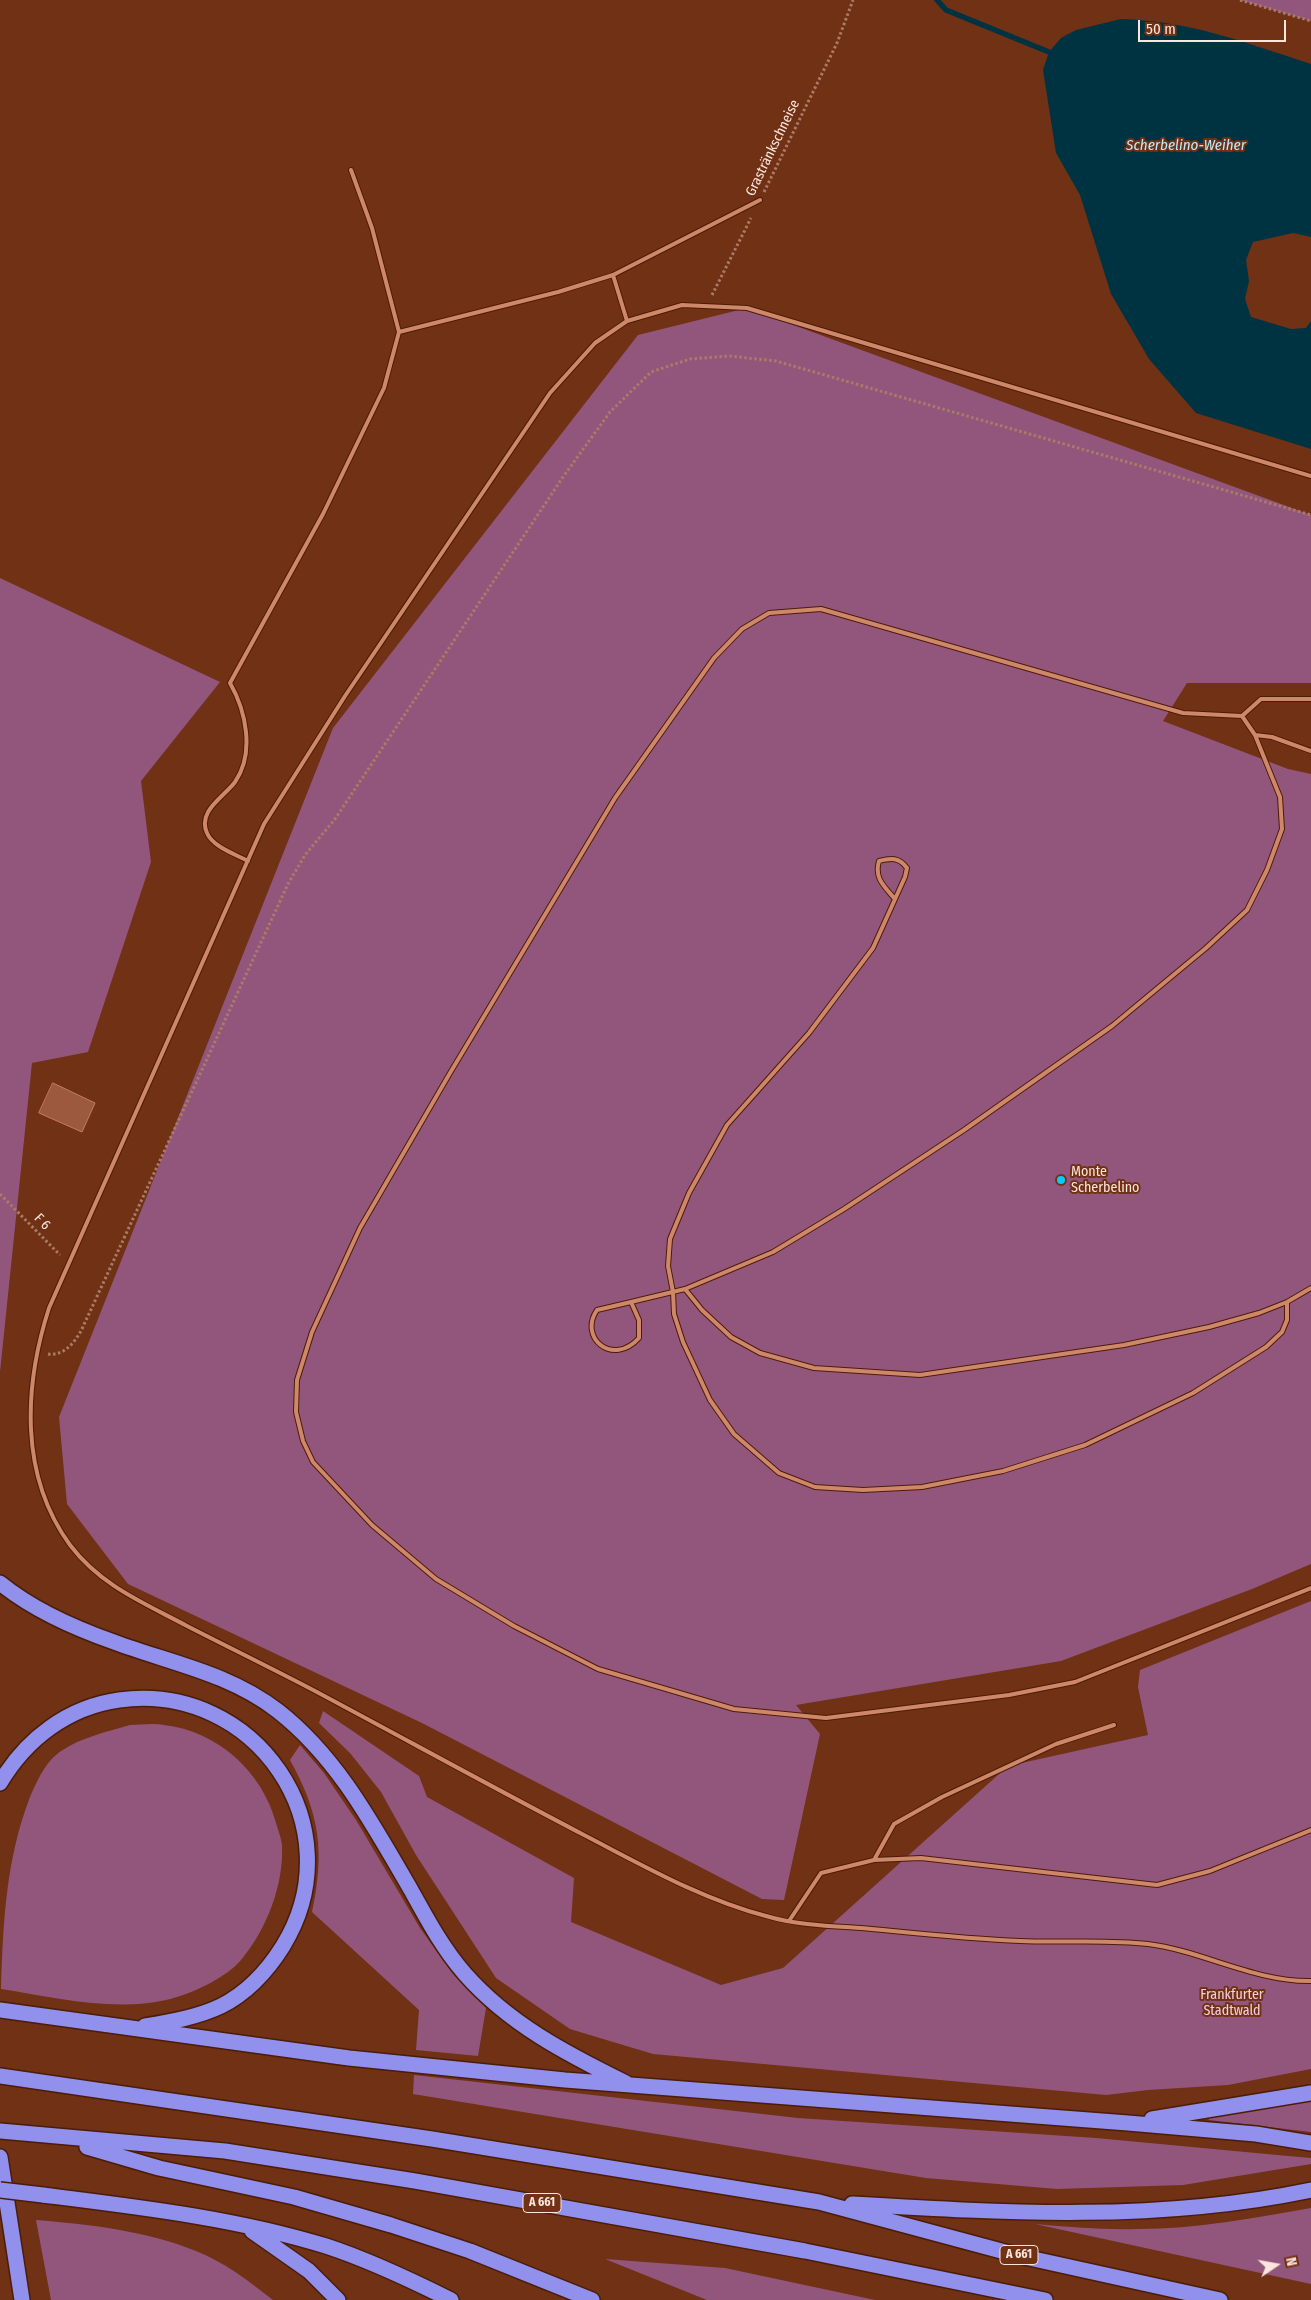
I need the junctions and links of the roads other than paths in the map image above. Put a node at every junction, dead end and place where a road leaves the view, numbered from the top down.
1 (351, 170) dead end
2 (760, 200) road end
3 (613, 275) junction
4 (627, 321) junction
5 (400, 332) junction
6 (1311, 476) edge
7 (1311, 699) edge
8 (1242, 716) junction
9 (1255, 735) junction
10 (1311, 751) edge
11 (248, 861) junction
12 (894, 898) junction
13 (1311, 1288) edge
14 (685, 1289) junction
15 (673, 1292) junction
16 (631, 1302) junction
17 (1287, 1302) junction
18 (0, 1582) edge
19 (1311, 1588) edge
20 (1114, 1725) dead end
21 (0, 1783) edge
22 (1311, 1830) edge
23 (874, 1860) junction
24 (790, 1921) junction
25 (1311, 1981) edge
26 (0, 2010) edge
27 (124, 2028) junction
28 (0, 2076) edge
29 (634, 2087) junction
30 (1311, 2093) edge
31 (1128, 2123) junction
32 (0, 2131) edge
33 (34, 2135) junction
34 (1311, 2143) edge
35 (0, 2157) edge
36 (0, 2190) edge
37 (1311, 2190) edge
38 (820, 2202) junction
39 (245, 2226) junction
40 (22, 2300) edge
41 (338, 2300) edge
42 (451, 2300) edge
43 (592, 2300) edge
44 (1045, 2300) edge
45 (1220, 2300) edge

1 - 5 lane
2 - 3 lane
3 - 4 lane
3 - 5 lane
4 - 6 lane
4 - 11 lane
5 - 11 lane
7 - 8 lane
8 - 9 lane
8 - 19 lane
9 - 10 lane
9 - 14 lane
11 - 24 lane
12 - 12 lane
12 - 15 lane
13 - 17 lane
14 - 15 lane
14 - 17 lane
15 - 16 lane
15 - 17 lane
16 - 16 lane
18 - 29 highway
20 - 23 lane
21 - 27 highway
22 - 23 lane
23 - 24 lane
24 - 25 lane
26 - 27 highway
27 - 29 highway
28 - 38 highway, A 661
29 - 31 highway
30 - 31 highway
31 - 34 highway
32 - 33 highway, A 661
33 - 43 highway
33 - 44 highway, A 661
35 - 40 highway
36 - 39 highway, bridge
37 - 38 highway
38 - 45 highway, A 661
39 - 41 highway
39 - 42 highway

